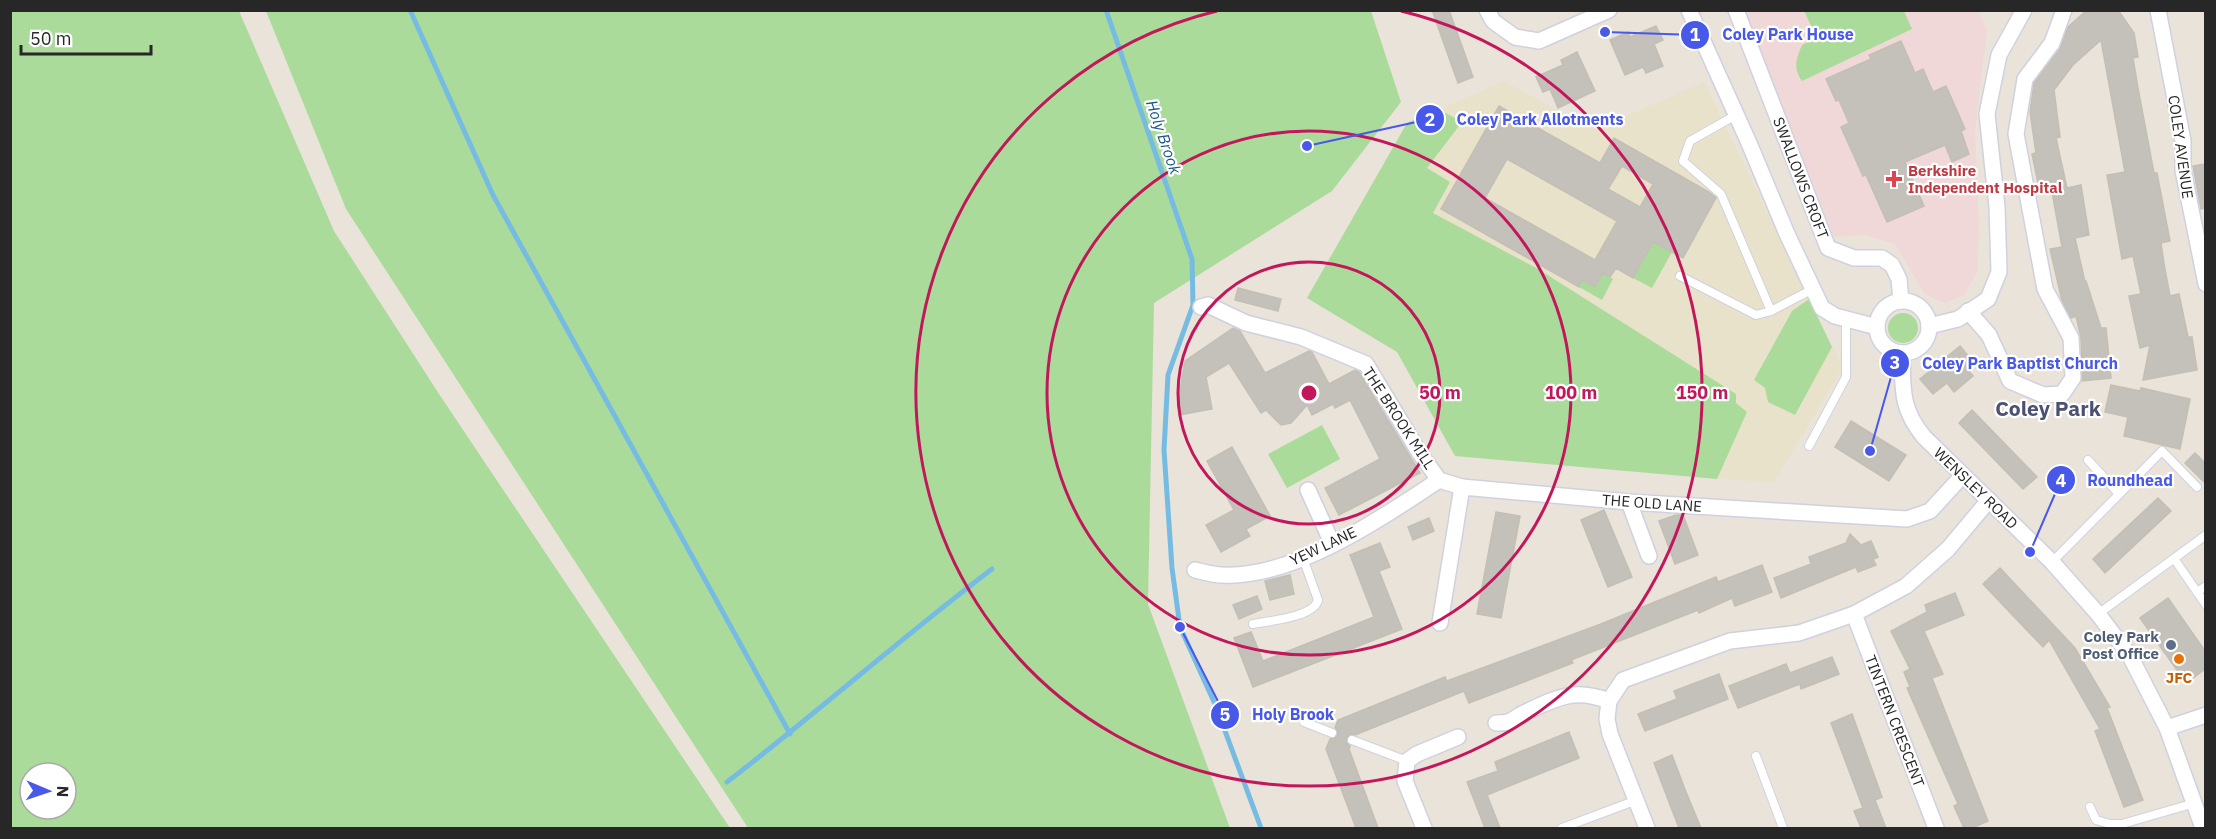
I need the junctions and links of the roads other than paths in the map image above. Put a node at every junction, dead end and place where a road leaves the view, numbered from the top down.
1 (1487, 10) edge
2 (1609, 10) edge
3 (1689, 10) edge
4 (1736, 10) edge
5 (2024, 10) edge
6 (2064, 10) edge
7 (2158, 10) edge
8 (1736, 115) junction
9 (1680, 276) dead end
10 (2205, 284) edge
11 (1813, 289) junction
12 (1901, 301) junction
13 (1201, 307) dead end
14 (1771, 311) junction
15 (1968, 311) junction
16 (1846, 319) junction
17 (1929, 326) junction
18 (1877, 327) junction
19 (1902, 353) junction
20 (1809, 446) dead end
21 (2088, 460) dead end
22 (1963, 475) junction
23 (1439, 480) junction
24 (1462, 487) junction
25 (2197, 487) dead end
26 (1308, 490) dead end
27 (2119, 494) junction
28 (1989, 500) junction
29 (1629, 501) junction
30 (2205, 535) edge
31 (1332, 543) junction
32 (1649, 556) dead end
33 (1303, 558) junction
34 (2175, 560) junction
35 (2052, 562) junction
36 (1195, 570) dead end
37 (2205, 586) edge
38 (2197, 592) junction
39 (2205, 605) edge
40 (1854, 614) junction
41 (2098, 614) junction
42 (1440, 622) dead end
43 (1254, 624) dead end
44 (1609, 700) junction
45 (2205, 715) edge
46 (1304, 722) dead end
47 (1496, 723) dead end
48 (2167, 728) junction
49 (1332, 733) dead end
50 (1458, 737) dead end
51 (1352, 740) dead end
52 (1756, 756) dead end
53 (1407, 761) junction
54 (1637, 800) junction
55 (2195, 803) junction
56 (2090, 807) dead end
57 (1424, 828) edge
58 (1562, 828) edge
59 (1647, 828) edge
60 (1783, 828) edge
61 (1936, 828) edge
62 (2203, 828) edge

1 - 2 street
3 - 8 street
4 - 12 street, SWALLOWS CROFT
5 - 15 street
6 - 15 street
7 - 10 street, COLEY AVENUE
8 - 11 street
8 - 14 lane
9 - 14 lane
11 - 14 lane
11 - 16 street
12 - 17 street
12 - 18 street
13 - 23 street, THE BROOK MILL
15 - 17 street
16 - 18 street
16 - 20 lane
17 - 19 street
18 - 19 street
19 - 22 street, WENSLEY ROAD
21 - 27 lane
22 - 28 street, WENSLEY ROAD
22 - 29 street, THE OLD LANE
23 - 24 street, THE BROOK MILL
23 - 31 street, YEW LANE
24 - 29 street, THE OLD LANE
24 - 42 street
25 - 27 lane
26 - 31 street
27 - 35 lane
28 - 35 street, WENSLEY ROAD
28 - 40 street
29 - 32 street
30 - 34 lane
31 - 33 street, YEW LANE
33 - 36 street, YEW LANE
33 - 43 lane
34 - 38 lane
34 - 41 lane
35 - 41 street, WENSLEY ROAD
37 - 38 lane
38 - 39 lane
40 - 44 street
40 - 61 street, TINTERN CRESCENT
41 - 48 street, WENSLEY ROAD
44 - 47 street
44 - 54 street
45 - 48 street
46 - 49 lane
48 - 55 street, WENSLEY ROAD
50 - 53 street
51 - 53 lane
52 - 60 lane
53 - 57 street
54 - 58 lane
54 - 59 street
55 - 56 lane
55 - 62 street, WENSLEY ROAD

